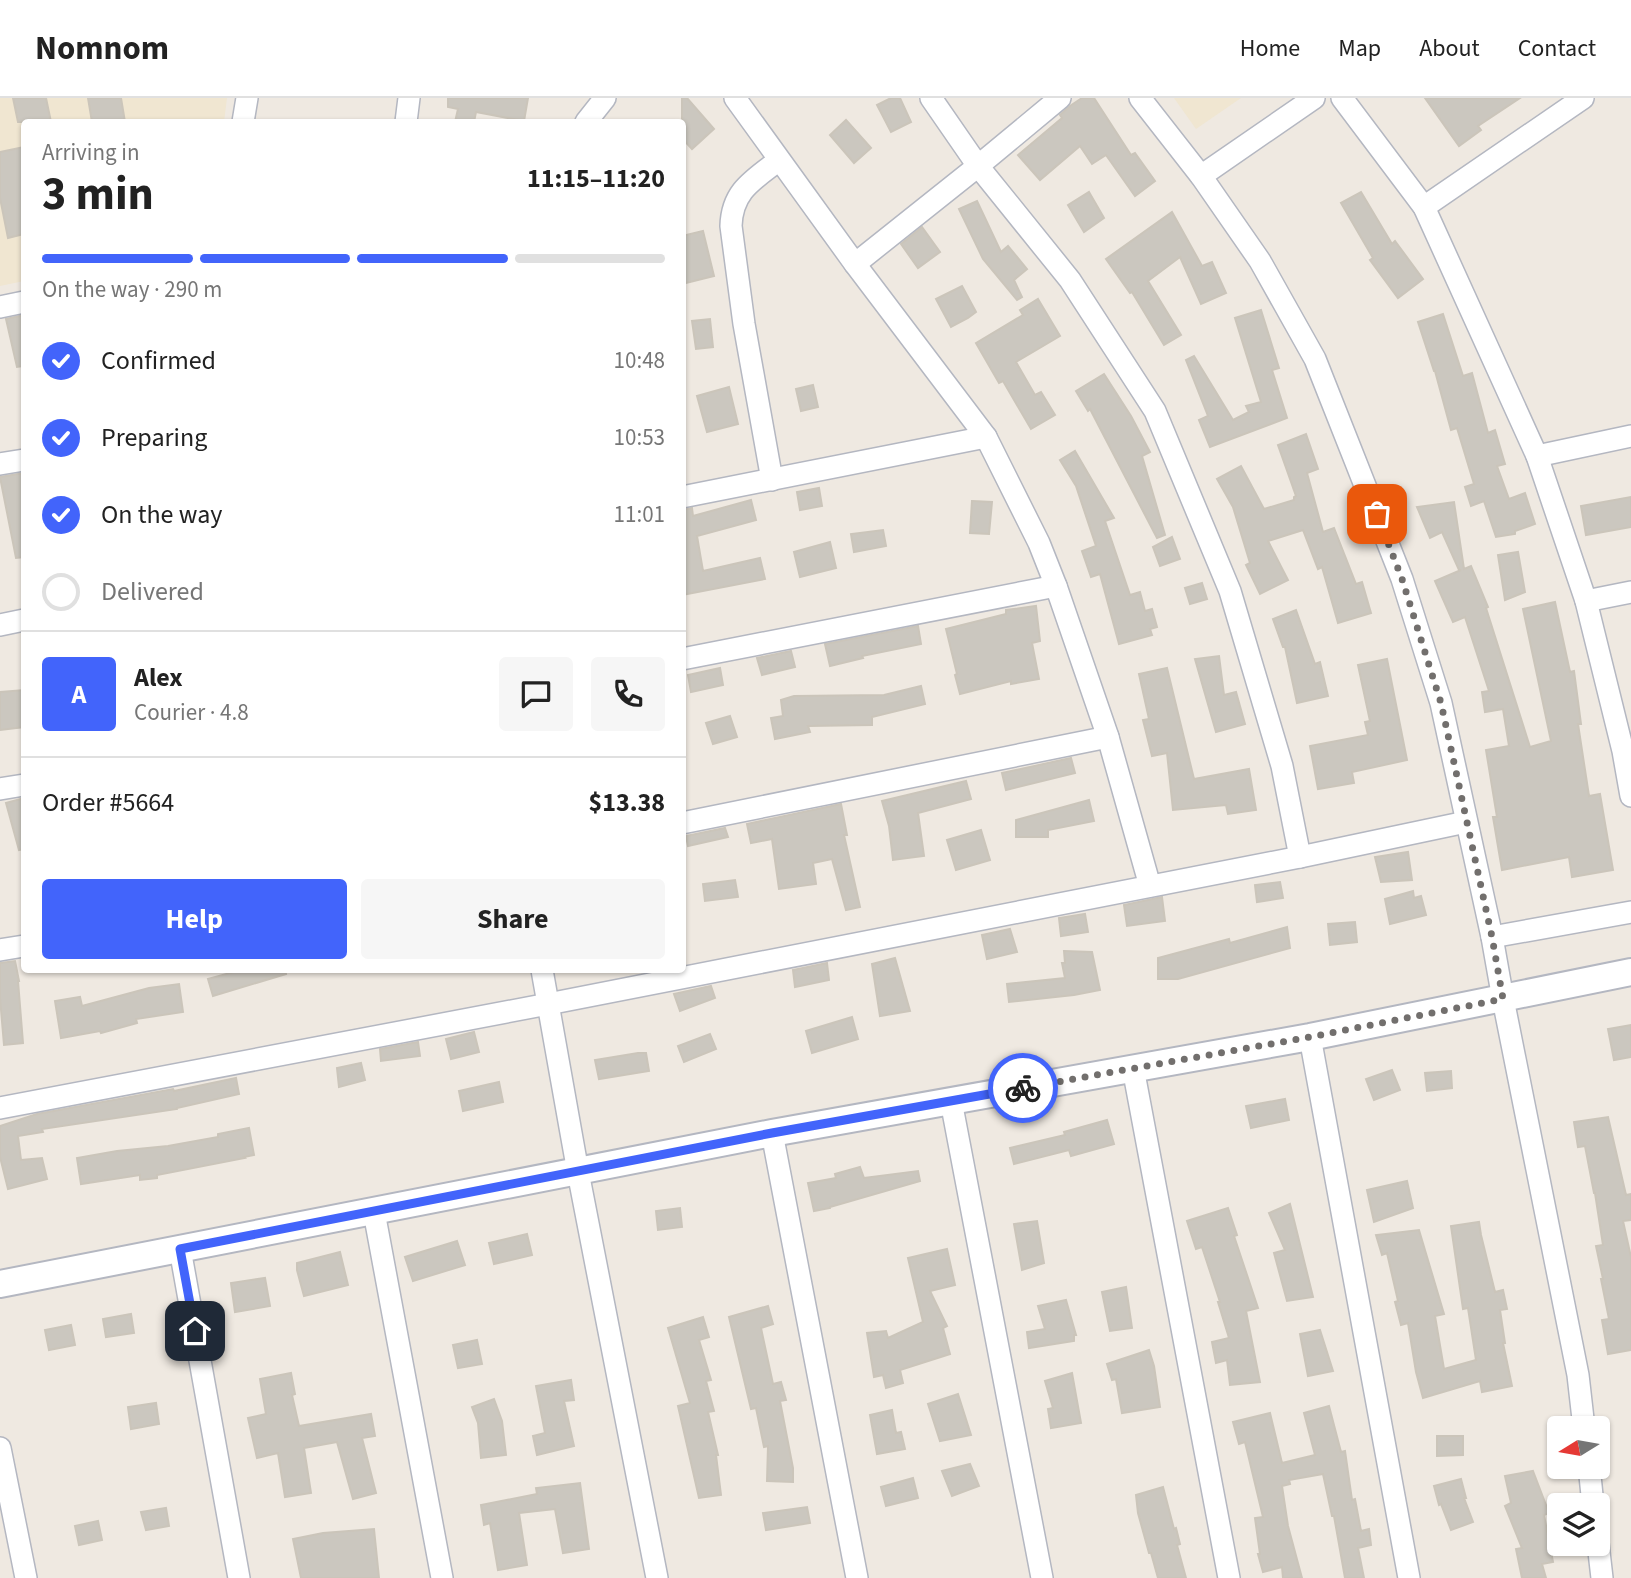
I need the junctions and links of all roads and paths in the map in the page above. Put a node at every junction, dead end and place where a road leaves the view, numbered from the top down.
1 (247, 98) edge
2 (409, 98) edge
3 (605, 98) edge
4 (735, 98) edge
5 (930, 98) edge
6 (1060, 98) edge
7 (1140, 98) edge
8 (1314, 98) edge
9 (1342, 98) edge
10 (1583, 98) edge
11 (244, 119) edge
12 (406, 119) edge
13 (588, 119) edge
14 (779, 160) junction
15 (978, 166) junction
16 (1201, 176) junction
17 (1424, 207) junction
18 (855, 264) junction
19 (21, 303) edge
20 (0, 307) edge
21 (1631, 436) edge
22 (986, 437) junction
23 (1537, 456) junction
24 (21, 460) edge
25 (0, 464) edge
26 (772, 480) junction
27 (686, 496) edge
28 (1056, 586) junction
29 (1631, 592) edge
30 (1586, 601) junction
31 (21, 621) edge
32 (0, 625) edge
33 (686, 658) edge
34 (1108, 737) junction
35 (1627, 750) edge
36 (21, 786) edge
37 (0, 789) edge
38 (1631, 796) edge
39 (686, 822) edge
40 (1466, 822) junction
41 (1300, 857) junction
42 (1150, 886) junction
43 (1631, 912) edge
44 (1492, 937) junction
45 (21, 946) edge
46 (0, 950) edge
47 (1631, 972) edge
48 (543, 973) edge
49 (1503, 999) junction
50 (548, 1003) junction
51 (1310, 1037) junction
52 (1133, 1068) junction
53 (951, 1101) junction
54 (0, 1108) edge
55 (772, 1133) junction
56 (578, 1172) junction
57 (374, 1212) junction
58 (180, 1249) junction
59 (0, 1284) edge
60 (1583, 1416) edge
61 (0, 1448) edge
62 (1599, 1556) edge
63 (26, 1578) edge
64 (239, 1578) edge
65 (442, 1578) edge
66 (657, 1578) edge
67 (857, 1578) edge
68 (1042, 1578) edge
69 (1229, 1578) edge
70 (1409, 1578) edge
71 (1602, 1578) edge

1 - 11 street
2 - 12 street
3 - 13 street
4 - 14 street
5 - 15 street
6 - 15 street
7 - 16 street
8 - 16 street
9 - 17 street
10 - 17 street
14 - 18 street
14 - 26 street
15 - 18 street
15 - 41 street
16 - 40 street
17 - 23 street
18 - 22 street
19 - 20 street
21 - 23 street
22 - 26 street
22 - 28 street
23 - 30 street
24 - 25 street
26 - 27 street
28 - 33 street
28 - 34 street
29 - 30 street
30 - 35 street
31 - 32 street
34 - 39 street
34 - 42 street
35 - 38 street
36 - 37 street
40 - 41 street
40 - 44 street
41 - 42 street
42 - 50 street
43 - 44 street
44 - 49 street
45 - 46 street
47 - 49 street
48 - 50 street
49 - 51 street
49 - 60 street
50 - 54 street
50 - 56 street
51 - 52 street
51 - 70 street
52 - 53 street
52 - 69 street
53 - 55 street
53 - 68 street
55 - 56 street
55 - 67 street
56 - 57 street
56 - 66 street
57 - 58 street
57 - 65 street
58 - 59 street
58 - 64 street
61 - 63 street
62 - 71 street

